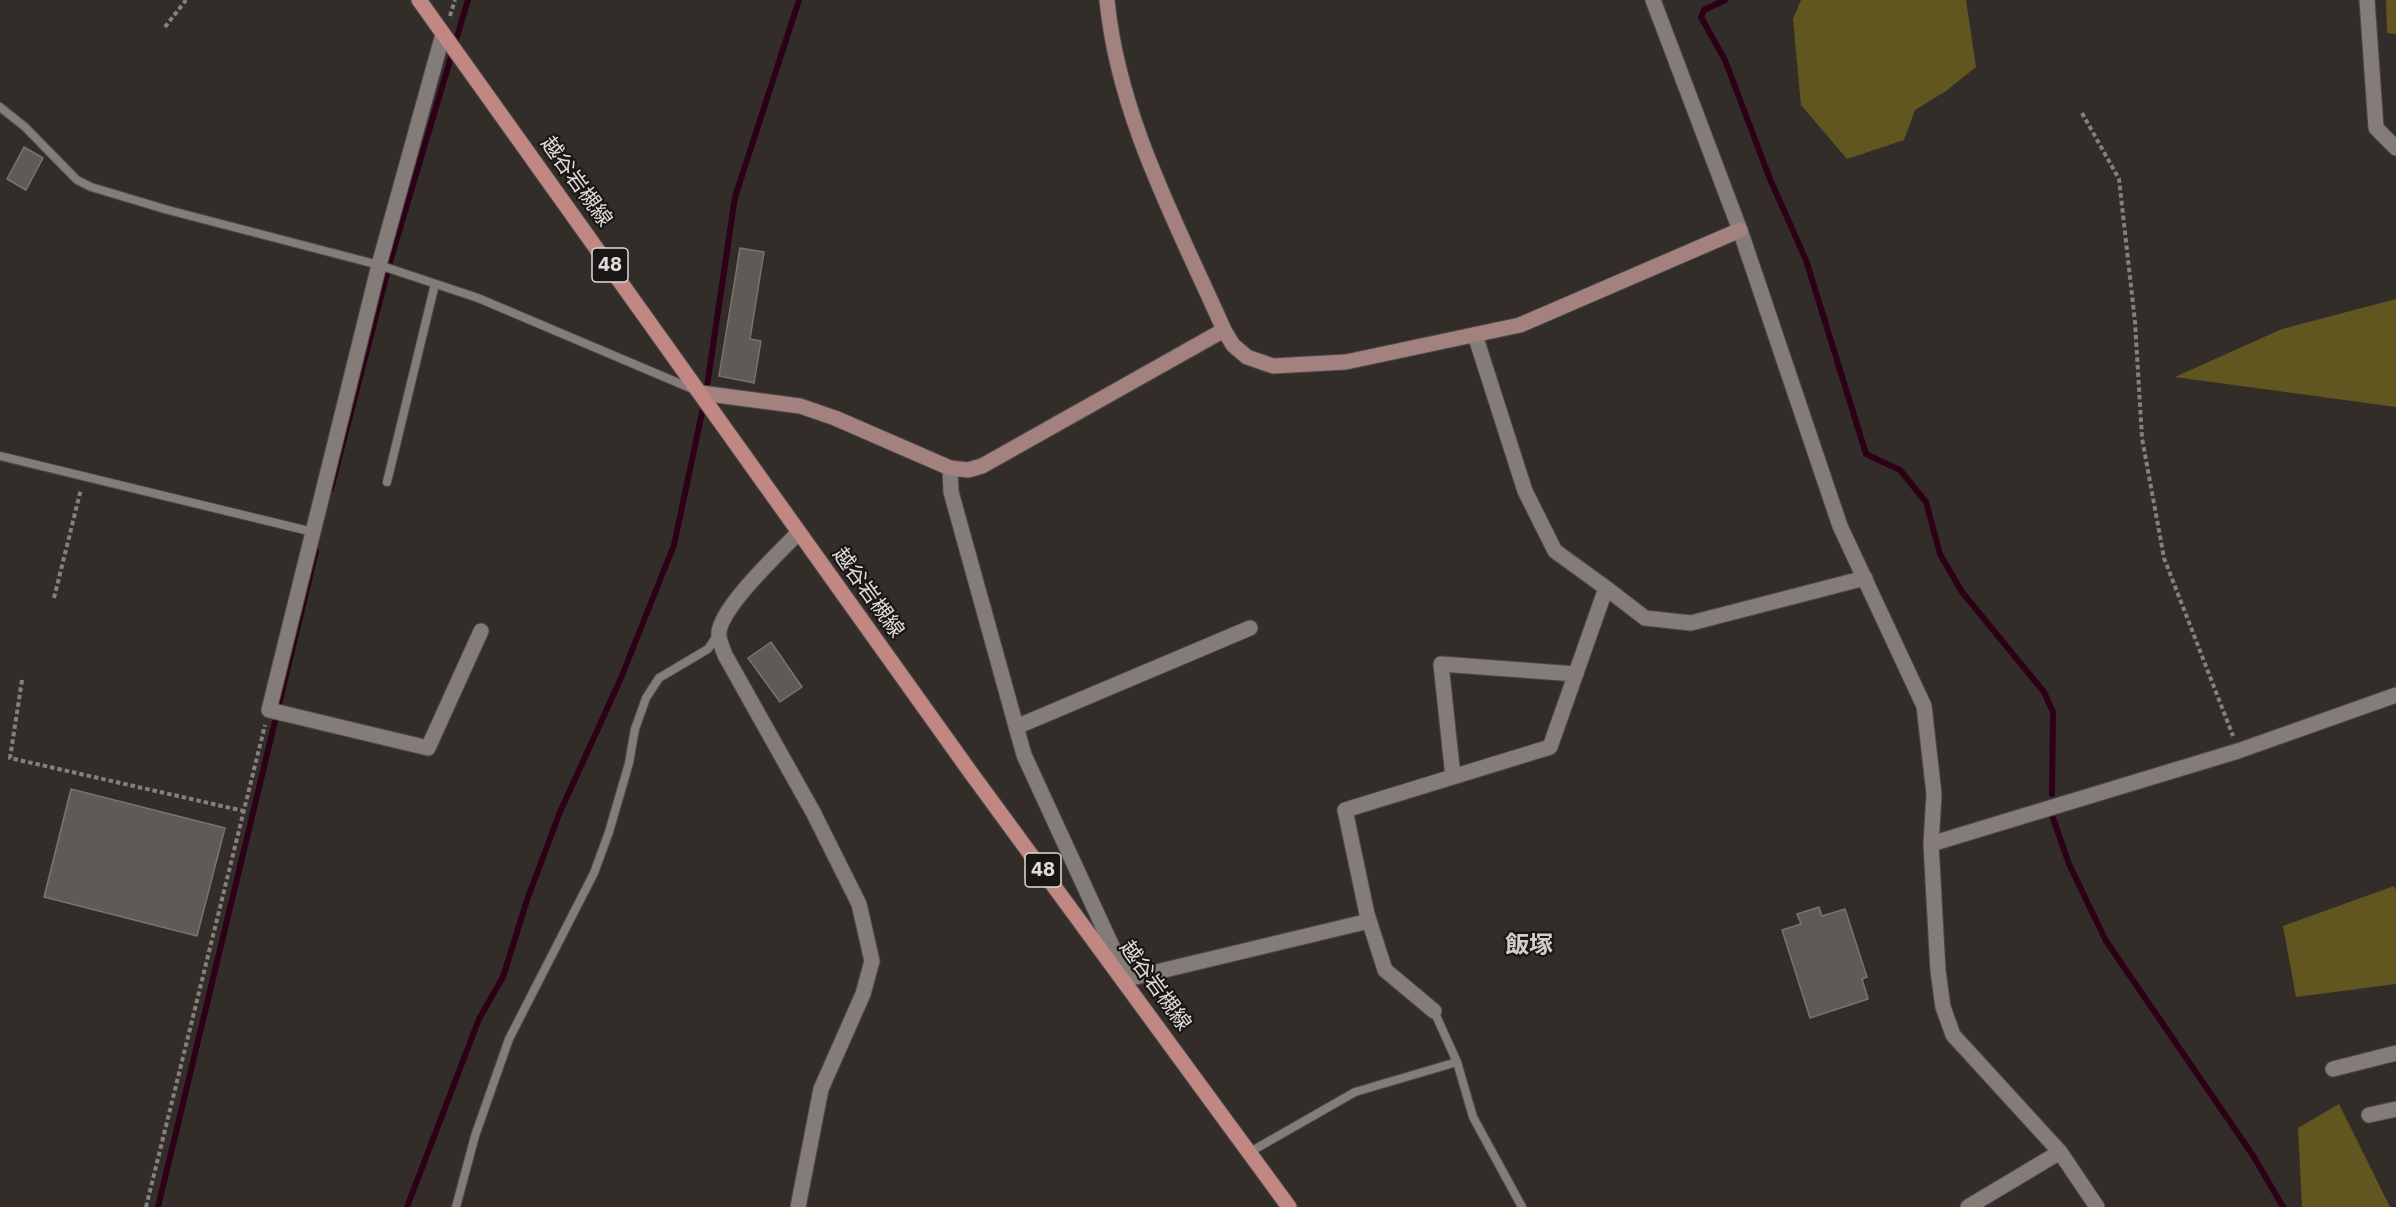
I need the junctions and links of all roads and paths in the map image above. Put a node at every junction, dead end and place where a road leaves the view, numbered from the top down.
1 (186, 0) edge
2 (419, 0) edge
3 (1107, 0) edge
4 (1653, 0) edge
5 (2367, 0) edge
6 (165, 27) dead end
7 (443, 34) junction
8 (0, 107) edge
9 (2082, 113) dead end
10 (2396, 147) edge
11 (1740, 230) junction
12 (379, 265) junction
13 (435, 284) junction
14 (1224, 330) junction
15 (1475, 335) junction
16 (700, 393) junction
17 (0, 456) edge
18 (950, 468) junction
19 (84, 477) junction
20 (387, 482) dead end
21 (313, 532) junction
22 (798, 532) junction
23 (1865, 578) junction
24 (1606, 588) junction
25 (54, 598) dead end
26 (1250, 628) dead end
27 (481, 631) dead end
28 (718, 634) junction
29 (1576, 674) junction
30 (22, 680) dead end
31 (2396, 695) edge
32 (269, 710) junction
33 (1016, 727) junction
34 (2238, 751) junction
35 (1453, 777) junction
36 (244, 811) junction
37 (1931, 844) junction
38 (1369, 921) junction
39 (1130, 985) junction
40 (1434, 1011) joint
41 (2396, 1053) edge
42 (1457, 1062) junction
43 (2334, 1069) dead end
44 (2396, 1109) edge
45 (2369, 1115) dead end
46 (1250, 1152) junction
47 (2060, 1152) junction
48 (146, 1207) edge
49 (456, 1207) edge
50 (798, 1207) edge
51 (1289, 1207) edge
52 (1522, 1207) edge
53 (1968, 1207) edge
54 (2097, 1207) edge

1 - 6 path
2 - 7 main road, 越谷岩槻線 / 48
3 - 14 street
4 - 11 street
5 - 10 street
7 - 12 street
7 - 16 main road, 越谷岩槻線 / 48
8 - 12 lane
9 - 34 path
11 - 15 street
11 - 23 street
12 - 13 lane
12 - 21 street
13 - 16 lane
13 - 20 lane
14 - 15 street
14 - 18 street
15 - 24 street
16 - 18 street
16 - 22 main road, 越谷岩槻線 / 48
17 - 19 lane
18 - 33 street
19 - 21 lane
19 - 25 path
21 - 32 street
22 - 28 street
22 - 39 main road, 越谷岩槻線 / 48
23 - 24 street
23 - 37 street
24 - 29 street
26 - 33 street
27 - 32 street
28 - 49 lane
28 - 50 street
29 - 35 street
29 - 35 street
30 - 36 path
31 - 34 street
32 - 36 path
33 - 39 street
34 - 37 street
35 - 38 street
36 - 48 path
37 - 47 street
38 - 39 street
38 - 40 street
39 - 46 main road, 越谷岩槻線 / 48
40 - 42 lane
41 - 43 street
42 - 46 lane
42 - 52 lane
44 - 45 street
46 - 51 main road, 越谷岩槻線 / 48
47 - 53 street
47 - 54 street

